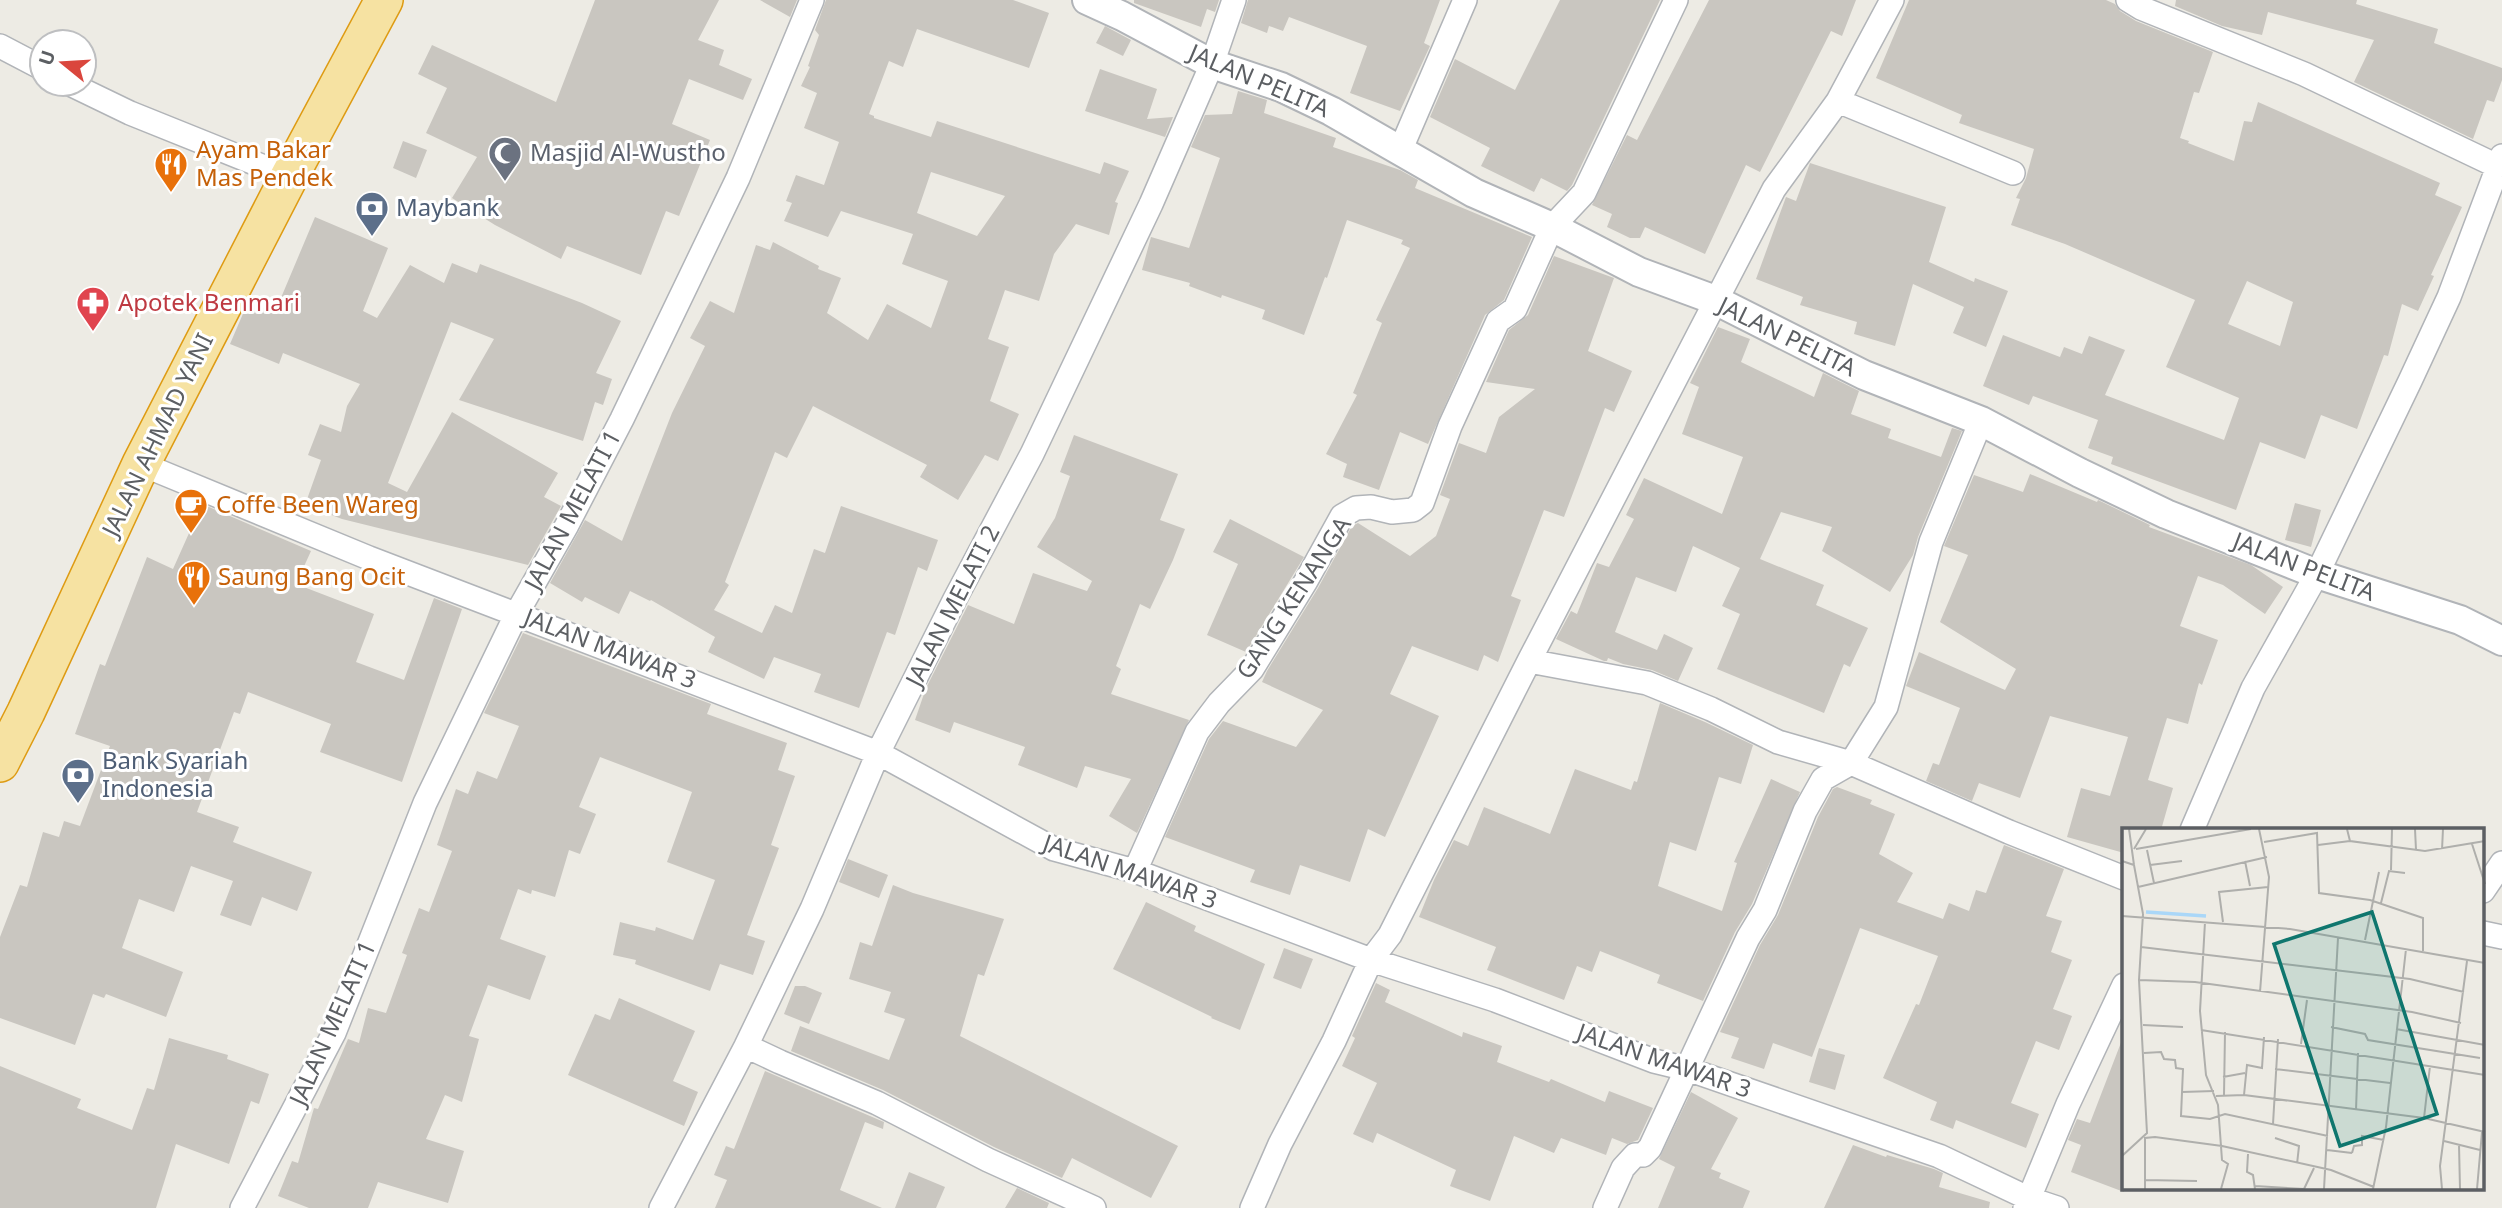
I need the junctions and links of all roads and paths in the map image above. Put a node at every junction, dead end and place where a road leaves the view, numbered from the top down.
1 (384, 0) edge
2 (813, 0) edge
3 (1087, 0) edge
4 (1234, 0) edge
5 (1465, 0) edge
6 (1676, 0) edge
7 (1892, 0) edge
8 (2128, 0) edge
9 (0, 46) edge
10 (28, 61) edge
11 (1212, 64) junction
12 (98, 98) edge
13 (1838, 102) junction
14 (1400, 151) junction
15 (2499, 161) edge
16 (2013, 173) dead end
17 (289, 177) junction
18 (1552, 227) junction
19 (1715, 300) junction
20 (1981, 421) junction
21 (141, 464) junction
22 (2317, 574) junction
23 (517, 613) junction
24 (2502, 641) edge
25 (1529, 661) junction
26 (878, 753) junction
27 (0, 763) edge
28 (1851, 763) junction
29 (2193, 828) edge
30 (2502, 863) edge
31 (1135, 872) junction
32 (2122, 876) edge
33 (2484, 890) edge
34 (2484, 933) edge
35 (2502, 937) edge
36 (1371, 960) junction
37 (2122, 989) edge
38 (746, 1045) junction
39 (1687, 1069) junction
40 (2027, 1204) edge
41 (242, 1208) edge
42 (661, 1208) edge
43 (1094, 1208) edge
44 (1252, 1208) edge
45 (1605, 1208) edge
46 (2057, 1208) edge

1 - 17 highway, JALAN AHMAD YANI
2 - 23 street, JALAN MELATI 1
3 - 11 street, JALAN PELITA
4 - 11 street, JALAN MELATI 2
5 - 14 street
6 - 18 street
7 - 13 street
8 - 15 street
9 - 10 street
11 - 14 street, JALAN PELITA
11 - 26 street, JALAN MELATI 2
12 - 17 street
13 - 16 street
13 - 19 street
14 - 18 street, JALAN PELITA
15 - 22 street
17 - 21 highway, JALAN AHMAD YANI
18 - 19 street, JALAN PELITA
18 - 31 street, GANG KENANGA
19 - 20 street, JALAN PELITA
19 - 25 street
20 - 22 street, JALAN PELITA
20 - 28 street
21 - 23 street, JALAN MAWAR 3
21 - 27 highway, JALAN AHMAD YANI
22 - 24 street, JALAN PELITA
22 - 29 street
23 - 26 street, JALAN MAWAR 3
23 - 41 street, JALAN MELATI 1
25 - 28 street
25 - 36 street
26 - 31 street, JALAN MAWAR 3
26 - 38 street, JALAN MELATI 2
28 - 32 street
28 - 39 street
30 - 33 street
31 - 36 street, JALAN MAWAR 3
34 - 35 street
36 - 39 street, JALAN MAWAR 3
36 - 44 street
37 - 40 street
38 - 42 street, JALAN MELATI 2
38 - 43 street
39 - 40 street, JALAN MAWAR 3
39 - 45 street
40 - 46 street, JALAN MAWAR 3

